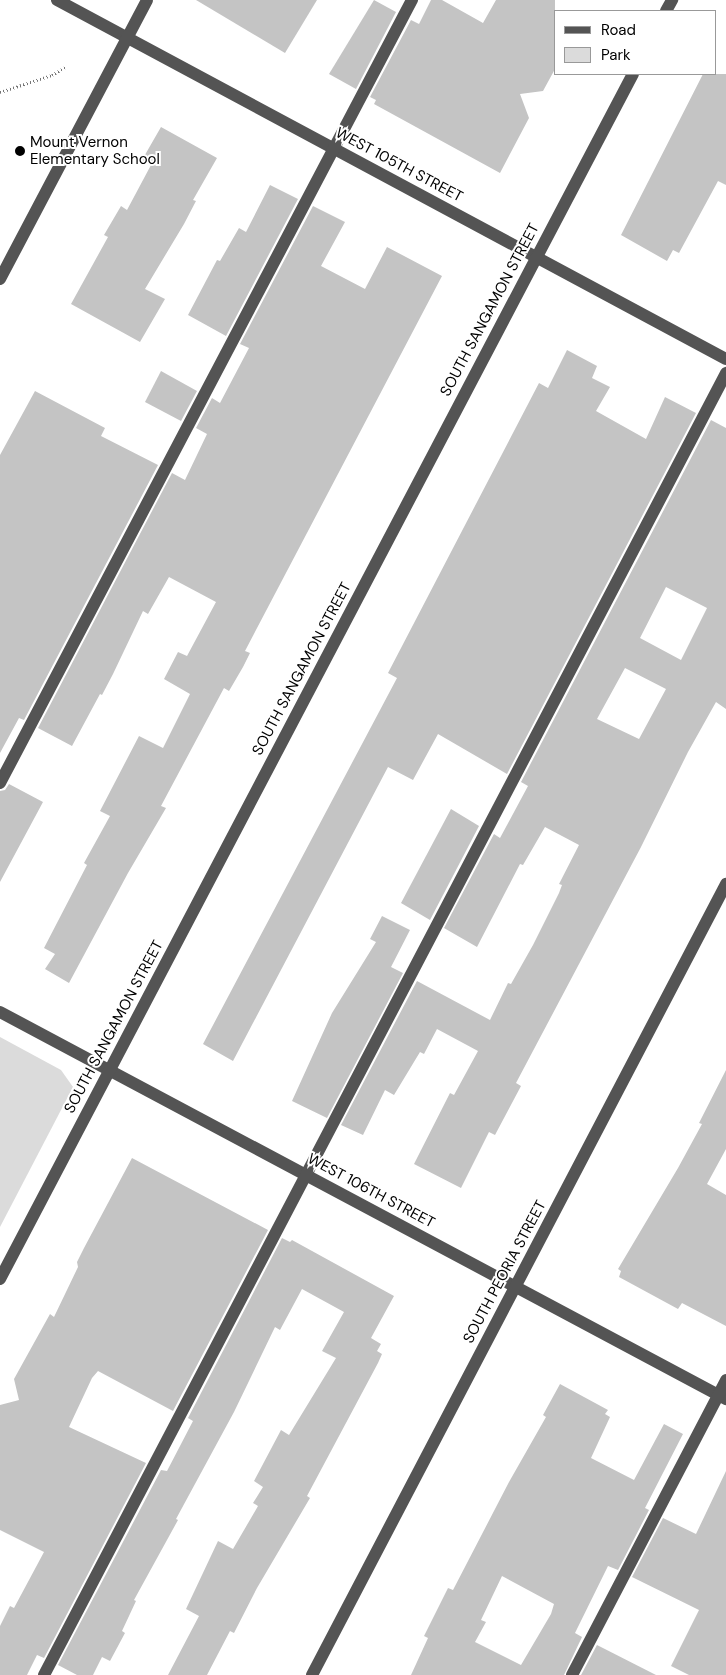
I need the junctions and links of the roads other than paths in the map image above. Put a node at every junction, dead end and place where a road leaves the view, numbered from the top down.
1 (57, 0) edge
2 (147, 0) edge
3 (412, 0) edge
4 (127, 38) junction
5 (632, 75) edge
6 (334, 149) junction
7 (536, 258) junction
8 (0, 278) edge
9 (726, 359) edge
10 (726, 373) edge
11 (0, 783) edge
12 (726, 884) edge
13 (0, 1012) edge
14 (110, 1070) junction
15 (306, 1175) junction
16 (0, 1279) edge
17 (515, 1287) junction
18 (726, 1380) edge
19 (722, 1397) edge
20 (44, 1675) edge
21 (312, 1675) edge
22 (572, 1675) edge

1 - 4 street, WEST 105TH STREET
2 - 4 street
3 - 6 street
4 - 6 street, WEST 105TH STREET
4 - 8 street
5 - 7 street, SOUTH SANGAMON STREET
6 - 7 street, WEST 105TH STREET
6 - 11 street
7 - 9 street, WEST 105TH STREET
7 - 14 street, SOUTH SANGAMON STREET
10 - 15 street
12 - 17 street, SOUTH PEORIA STREET
13 - 14 street, WEST 106TH STREET
14 - 15 street, WEST 106TH STREET
14 - 16 street, SOUTH SANGAMON STREET
15 - 17 street, WEST 106TH STREET
15 - 20 street
17 - 19 street, WEST 106TH STREET
17 - 21 street, SOUTH PEORIA STREET
18 - 19 street
19 - 22 street

